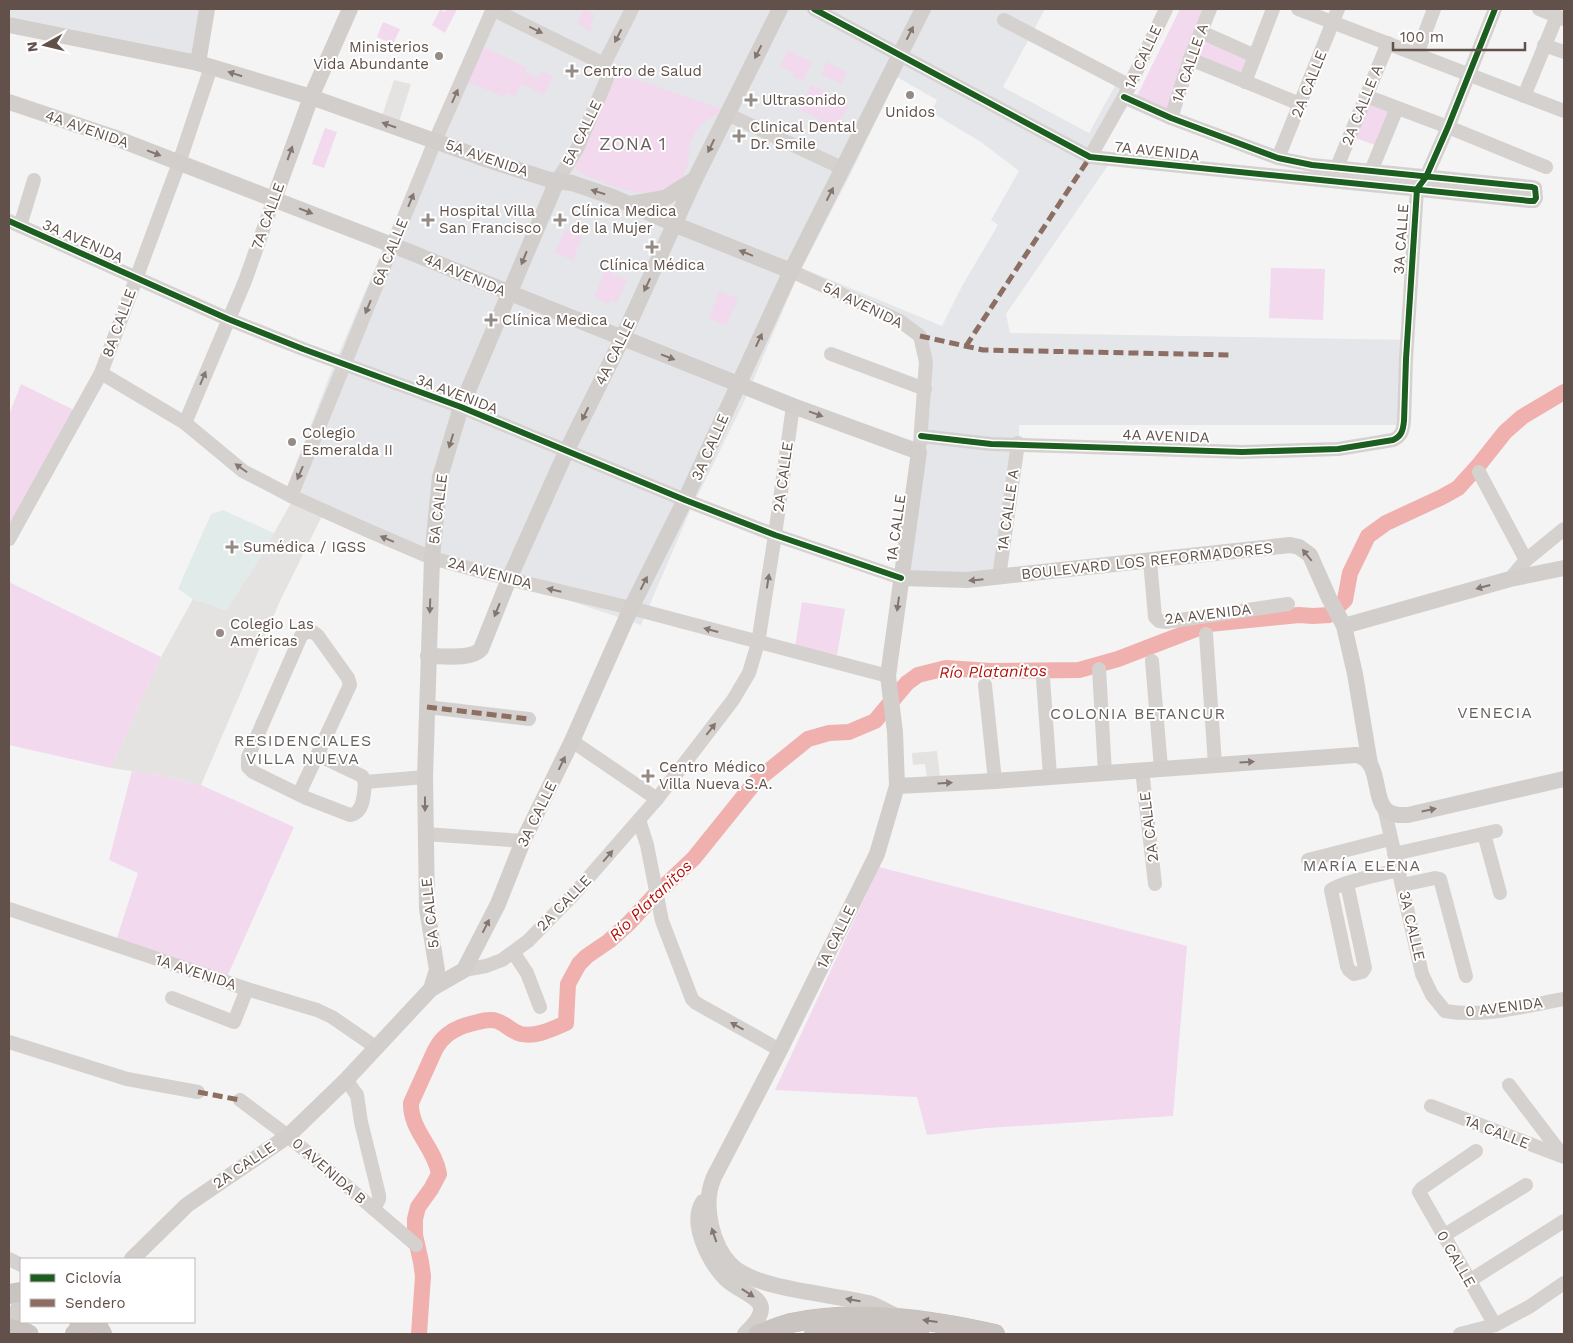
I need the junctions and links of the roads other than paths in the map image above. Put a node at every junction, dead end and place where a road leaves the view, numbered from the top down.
1 (207, 9) edge
2 (350, 9) edge
3 (493, 9) edge
4 (632, 9) edge
5 (780, 9) edge
6 (814, 9) edge
7 (923, 9) edge
8 (1164, 9) edge
9 (1210, 9) edge
10 (1273, 9) edge
11 (1298, 9) edge
12 (1338, 9) edge
13 (1434, 9) edge
14 (1496, 9) edge
15 (1539, 9) edge
16 (1561, 18) edge
17 (1004, 20) dead end
18 (1333, 22) junction
19 (9, 25) edge
20 (1201, 32) junction
21 (1388, 43) junction
22 (1544, 45) junction
23 (1564, 52) edge
24 (899, 54) junction
25 (1416, 54) junction
26 (1255, 56) junction
27 (1190, 59) junction
28 (604, 64) junction
29 (204, 65) junction
30 (1469, 75) junction
31 (1244, 82) junction
32 (1127, 92) junction
33 (1366, 96) junction
34 (1524, 96) junction
35 (311, 97) junction
36 (9, 102) edge
37 (1300, 104) junction
38 (1397, 108) junction
39 (1564, 111) edge
40 (727, 114) junction
41 (1171, 118) junction
42 (1448, 127) junction
43 (435, 141) junction
44 (1090, 158) junction
45 (1278, 158) junction
46 (179, 163) junction
47 (1337, 167) junction
48 (1546, 167) dead end
49 (842, 168) junction
50 (1371, 171) junction
51 (1426, 177) junction
52 (695, 179) junction
53 (34, 180) dead end
54 (557, 181) junction
55 (1417, 189) junction
56 (274, 199) junction
57 (630, 204) junction
58 (15, 224) edge
59 (675, 224) junction
60 (392, 245) junction
61 (791, 271) junction
62 (136, 278) junction
63 (510, 293) junction
64 (228, 319) junction
65 (622, 339) junction
66 (831, 354) dead end
67 (926, 362) joint
68 (345, 366) junction
69 (101, 373) junction
70 (738, 384) junction
71 (925, 389) junction
72 (792, 406) junction
73 (461, 407) junction
74 (185, 423) junction
75 (1403, 428) joint
76 (1018, 443) junction
77 (920, 444) junction
78 (566, 452) junction
79 (1480, 472) dead end
80 (291, 496) junction
81 (685, 500) junction
82 (1564, 529) edge
83 (775, 535) junction
84 (9, 539) edge
85 (432, 558) junction
86 (1526, 560) junction
87 (1150, 561) junction
88 (1564, 568) edge
89 (999, 577) junction
90 (901, 578) junction
91 (1510, 579) junction
92 (510, 580) junction
93 (1288, 604) dead end
94 (631, 608) junction
95 (1343, 625) junction
96 (1206, 634) dead end
97 (758, 643) junction
98 (428, 656) junction
99 (1152, 661) dead end
100 (1099, 669) dead end
101 (888, 676) junction
102 (1043, 678) dead end
103 (985, 684) dead end
104 (426, 707) junction
105 (529, 719) dead end
106 (572, 741) junction
107 (1361, 748) junction
108 (318, 755) junction
109 (1215, 764) junction
110 (1161, 768) junction
111 (1142, 770) junction
112 (1105, 773) junction
113 (1050, 776) junction
114 (425, 778) junction
115 (1564, 779) edge
116 (995, 780) junction
117 (365, 782) junction
118 (897, 786) junction
119 (304, 796) junction
120 (657, 798) junction
121 (1384, 807) junction
122 (639, 820) junction
123 (425, 834) junction
124 (1390, 839) junction
125 (523, 841) junction
126 (1394, 854) junction
127 (1308, 860) dead end
128 (1398, 870) junction
129 (1155, 884) dead end
130 (1347, 884) junction
131 (1402, 885) junction
132 (1500, 893) dead end
133 (9, 909) edge
134 (513, 952) junction
135 (437, 970) junction
136 (459, 973) junction
137 (1466, 976) dead end
138 (247, 989) junction
139 (431, 989) junction
140 (172, 998) dead end
141 (1564, 999) edge
142 (540, 1007) dead end
143 (1445, 1011) joint
144 (9, 1042) edge
145 (377, 1048) junction
146 (780, 1050) junction
147 (346, 1080) junction
148 (1509, 1085) dead end
149 (198, 1092) dead end
150 (240, 1100) dead end
151 (1431, 1106) dead end
152 (288, 1136) junction
153 (1476, 1151) dead end
154 (1564, 1157) edge
155 (1526, 1184) dead end
156 (707, 1196) junction
157 (374, 1209) junction
158 (1564, 1221) edge
159 (1443, 1236) junction
160 (416, 1245) dead end
161 (133, 1258) edge
162 (9, 1259) edge
163 (20, 1265) edge
164 (1469, 1281) junction
165 (1564, 1283) edge
166 (20, 1304) edge
167 (898, 1317) junction
168 (80, 1323) edge
169 (96, 1323) edge
170 (1495, 1325) junction
171 (9, 1329) edge
172 (11, 1334) edge
173 (29, 1334) edge
174 (75, 1334) edge
175 (102, 1334) edge
176 (745, 1334) edge
177 (758, 1334) edge
178 (814, 1334) edge
179 (919, 1334) edge
180 (994, 1334) edge
181 (1460, 1334) edge

1 - 29 main road, 8A CALLE
2 - 35 main road, 7A CALLE
3 -> 28 street
43 -> 3 street, 6A CALLE
4 -> 28 street, 5A CALLE
5 -> 40 main road, 4A CALLE
6 - 24 street, 7A AVENIDA
24 -> 7 main road, 3A CALLE
8 - 32 street, 1A CALLE
9 - 20 street, 1A CALLE A
10 - 26 street
11 - 18 street
12 - 18 street, 2A CALLE
13 - 25 street
14 - 30 street, 3A CALLE
15 - 16 street
16 - 22 street
17 - 32 street, 7A AVENIDA
18 - 21 street
18 - 37 street, 2A CALLE
19 - 29 main road, 5A AVENIDA
20 - 26 street
20 - 27 street, 1A CALLE A
21 - 25 street
21 - 33 street, 2A CALLE A
22 - 23 street
22 - 34 street
24 - 44 street, 7A AVENIDA
24 - 49 main road, 3A CALLE
25 - 30 street
26 - 31 street
27 - 31 street
27 - 41 street, 1A CALLE A
28 - 54 street, 5A CALLE
35 -> 29 main road, 5A AVENIDA
29 - 46 street, 8A CALLE
30 - 34 street
30 - 42 street, 3A CALLE
31 - 37 street
32 - 41 street, 7A AVENIDA
32 - 44 street, 1A CALLE
33 - 38 street
33 - 47 street, 2A CALLE A
34 - 39 street
43 -> 35 main road, 5A AVENIDA
56 -> 35 main road, 7A CALLE
36 -> 46 main road, 4A AVENIDA
37 - 45 street, 2A CALLE
38 - 42 street
38 - 50 street
40 - 49 street
40 -> 52 main road, 4A CALLE
41 - 45 street, 7A AVENIDA
42 - 48 street
42 - 51 street, 3A CALLE
43 - 54 main road, 5A AVENIDA
60 -> 43 street, 6A CALLE
44 - 55 street, 7A AVENIDA
45 - 47 street, 7A AVENIDA
46 - 56 main road, 4A AVENIDA
46 - 62 street, 8A CALLE
47 - 50 street, 7A AVENIDA
61 -> 49 main road, 3A CALLE
50 - 51 street, 7A AVENIDA
51 - 55 street, 3A CALLE
51 - 55 street, 7A AVENIDA
52 - 57 main road
52 - 59 main road, 4A CALLE
53 - 58 street
57 -> 54 main road, 5A AVENIDA
54 -> 63 main road, 5A CALLE
55 - 75 street, 3A CALLE
56 -> 60 main road, 4A AVENIDA
56 - 64 street, 7A CALLE
57 - 59 main road, 5A AVENIDA
58 - 62 street, 3A AVENIDA
61 -> 59 main road, 5A AVENIDA
59 -> 65 main road, 4A CALLE
60 - 63 main road, 4A AVENIDA
60 -> 68 street, 6A CALLE
61 - 67 street, 5A AVENIDA
70 -> 61 main road, 3A CALLE
62 - 64 street, 3A AVENIDA
62 - 69 street, 8A CALLE
63 - 65 main road, 4A AVENIDA
63 - 73 main road, 5A CALLE
64 - 68 street, 3A AVENIDA
74 -> 64 street, 7A CALLE
65 -> 70 main road, 4A AVENIDA
65 -> 78 main road, 4A CALLE
66 - 71 street
67 - 71 street, 1A CALLE
68 - 73 street, 3A AVENIDA
68 -> 80 street, 6A CALLE
69 - 74 street, 2A AVENIDA
69 - 84 street, 8A CALLE
70 - 72 main road, 4A AVENIDA
70 - 81 main road, 3A CALLE
71 - 77 street, 1A CALLE
72 -> 77 main road, 4A AVENIDA
72 - 83 street, 2A CALLE
73 - 78 street, 3A AVENIDA
73 -> 85 main road, 5A CALLE
80 -> 74 street, 2A AVENIDA
75 - 76 street, 4A AVENIDA
76 - 77 street, 4A AVENIDA
76 - 89 street, 1A CALLE A
77 - 90 main road, 1A CALLE
78 - 81 street, 3A AVENIDA
78 - 92 main road, 4A CALLE
79 - 86 street
85 -> 80 street, 2A AVENIDA
81 - 83 street, 3A AVENIDA
94 -> 81 main road, 3A CALLE
82 - 86 street
83 - 90 street, 3A AVENIDA
97 -> 83 street, 2A CALLE
85 - 92 street, 2A AVENIDA
85 -> 98 main road, 5A CALLE
86 - 91 street
87 - 89 main road, BOULEVARD LOS REFORMADORES
87 - 93 street, 2A AVENIDA
95 -> 87 main road, BOULEVARD LOS REFORMADORES
88 - 91 main road
89 -> 90 main road, BOULEVARD LOS REFORMADORES
90 -> 101 main road, 1A CALLE
91 -> 95 main road
94 -> 92 street, 2A AVENIDA
92 -> 98 main road, 4A CALLE
97 -> 94 street, 2A AVENIDA
94 - 106 main road, 3A CALLE
95 - 107 main road, BOULEVARD LOS REFORMADORES
96 - 109 street
97 - 101 street, 2A AVENIDA
120 -> 97 street, 2A CALLE
98 - 104 main road, 5A CALLE
99 - 110 street
100 - 112 street
101 - 118 main road, 1A CALLE
102 - 113 street
103 - 116 street
104 - 105 street
104 - 114 main road, 5A CALLE
106 - 120 street
125 -> 106 main road, 3A CALLE
109 -> 107 main road
107 - 121 main road
108 - 117 street
108 - 119 street
108 - 119 street
109 - 110 main road
110 - 111 main road
111 - 112 main road
111 - 129 street, 2A CALLE
112 - 113 main road
113 - 116 main road
114 - 117 street
114 -> 123 main road, 5A CALLE
121 -> 115 main road
118 -> 116 main road
117 - 119 street
118 - 146 main road, 1A CALLE
120 - 122 street, 2A CALLE
121 - 124 street, 3A CALLE
134 -> 122 street, 2A CALLE
146 -> 122 street
123 - 125 street
123 - 135 main road, 5A CALLE
124 - 126 street, 3A CALLE
124 - 127 street
136 -> 125 main road, 3A CALLE
126 - 128 street, 3A CALLE
126 - 132 street
128 - 130 street
128 - 131 street, 3A CALLE
130 - 130 street
131 - 137 street
131 - 143 street, 3A CALLE
133 - 138 street, 1A AVENIDA
134 - 136 street, 2A CALLE
134 - 142 street
135 - 136 main road
135 - 139 main road, 5A CALLE
136 - 139 main road, 2A CALLE
138 - 140 street
138 - 145 street, 1A AVENIDA
139 - 145 main road, 2A CALLE
141 - 143 street, 0 AVENIDA
144 - 149 street
145 - 147 main road, 2A CALLE
146 - 156 main road, 1A CALLE
147 - 152 main road, 2A CALLE
147 - 157 street
148 - 154 street
150 - 152 street, 0 AVENIDA B
151 - 154 street, 1A CALLE
152 - 157 street, 0 AVENIDA B
152 - 161 main road, 2A CALLE
153 - 159 street, 0 CALLE
155 - 159 street
167 -> 156 main road, 1A CALLE
156 -> 176 main road, 1A CALLE
157 - 160 street, 0 AVENIDA B
158 - 164 street
159 - 164 street, 0 CALLE
162 - 163 street
164 - 170 street, 0 CALLE
165 - 170 street
166 - 172 main road
167 - 177 highway
180 -> 167 highway
168 - 174 highway
169 - 175 highway
170 - 181 street
171 - 173 highway, bridge
178 - 179 highway

